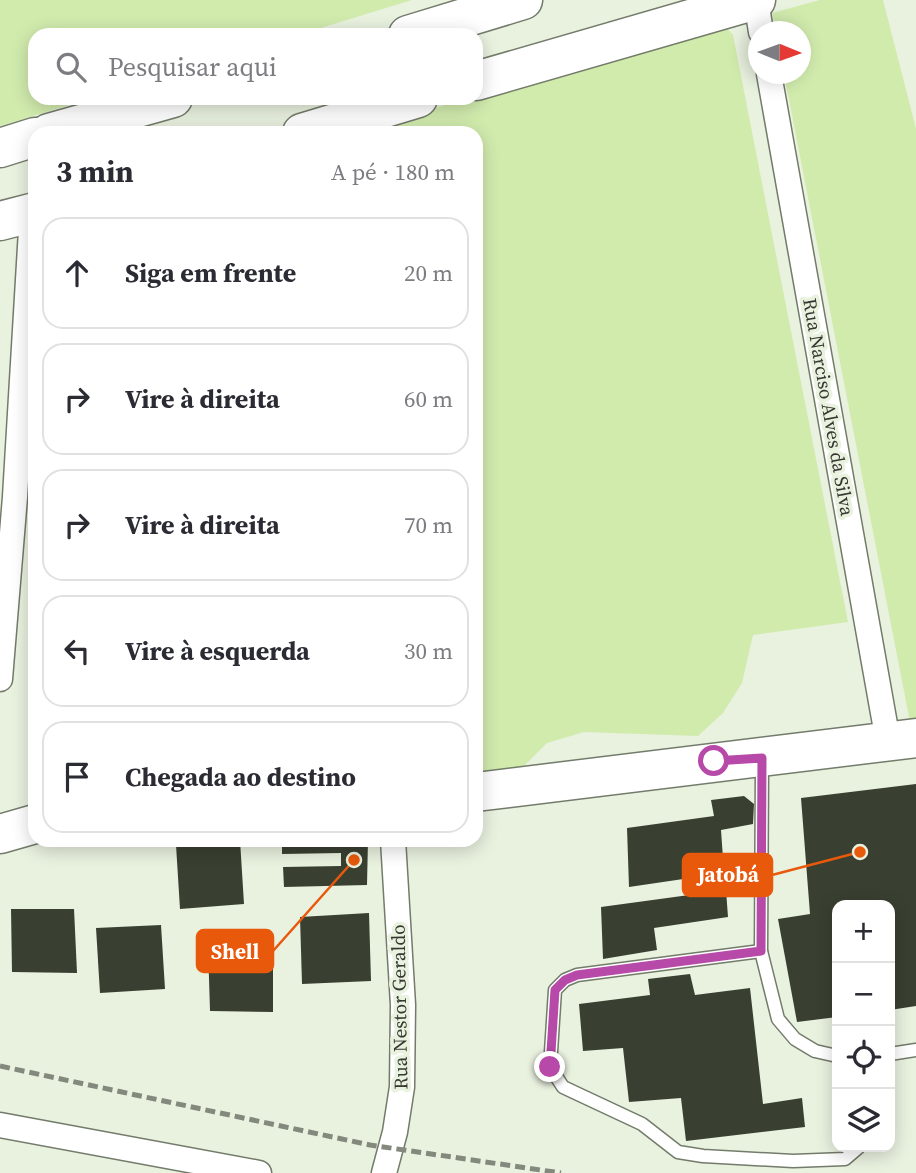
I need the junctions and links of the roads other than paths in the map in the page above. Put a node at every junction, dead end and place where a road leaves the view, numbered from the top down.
1 (523, 0) edge
2 (756, 0) edge
3 (759, 21) edge
4 (431, 28) edge
5 (483, 79) edge
6 (771, 84) edge
7 (157, 105) edge
8 (395, 105) edge
9 (115, 123) edge
10 (96, 126) edge
11 (325, 126) edge
12 (28, 140) edge
13 (0, 148) edge
14 (28, 214) edge
15 (0, 222) edge
16 (28, 280) edge
17 (0, 679) edge
18 (902, 740) edge
19 (762, 758) junction
20 (483, 791) edge
21 (28, 826) edge
22 (0, 834) edge
23 (393, 847) edge
24 (761, 951) junction
25 (916, 1051) edge
26 (895, 1053) edge
27 (832, 1055) edge
28 (0, 1125) edge
29 (853, 1152) edge
30 (259, 1173) edge
31 (384, 1173) edge

1 - 4 main road
2 - 3 street
2 - 5 main road
6 - 18 street, Rua Narciso Alves da Silva
7 - 9 main road
8 - 11 main road
9 - 10 main road
12 - 13 main road
14 - 15 main road
16 - 17 street
18 - 19 main road
19 - 20 main road
19 - 24 lane
21 - 22 main road
23 - 31 street, Rua Nestor Geraldo
24 - 27 lane
24 - 29 lane
25 - 26 lane
28 - 30 street

